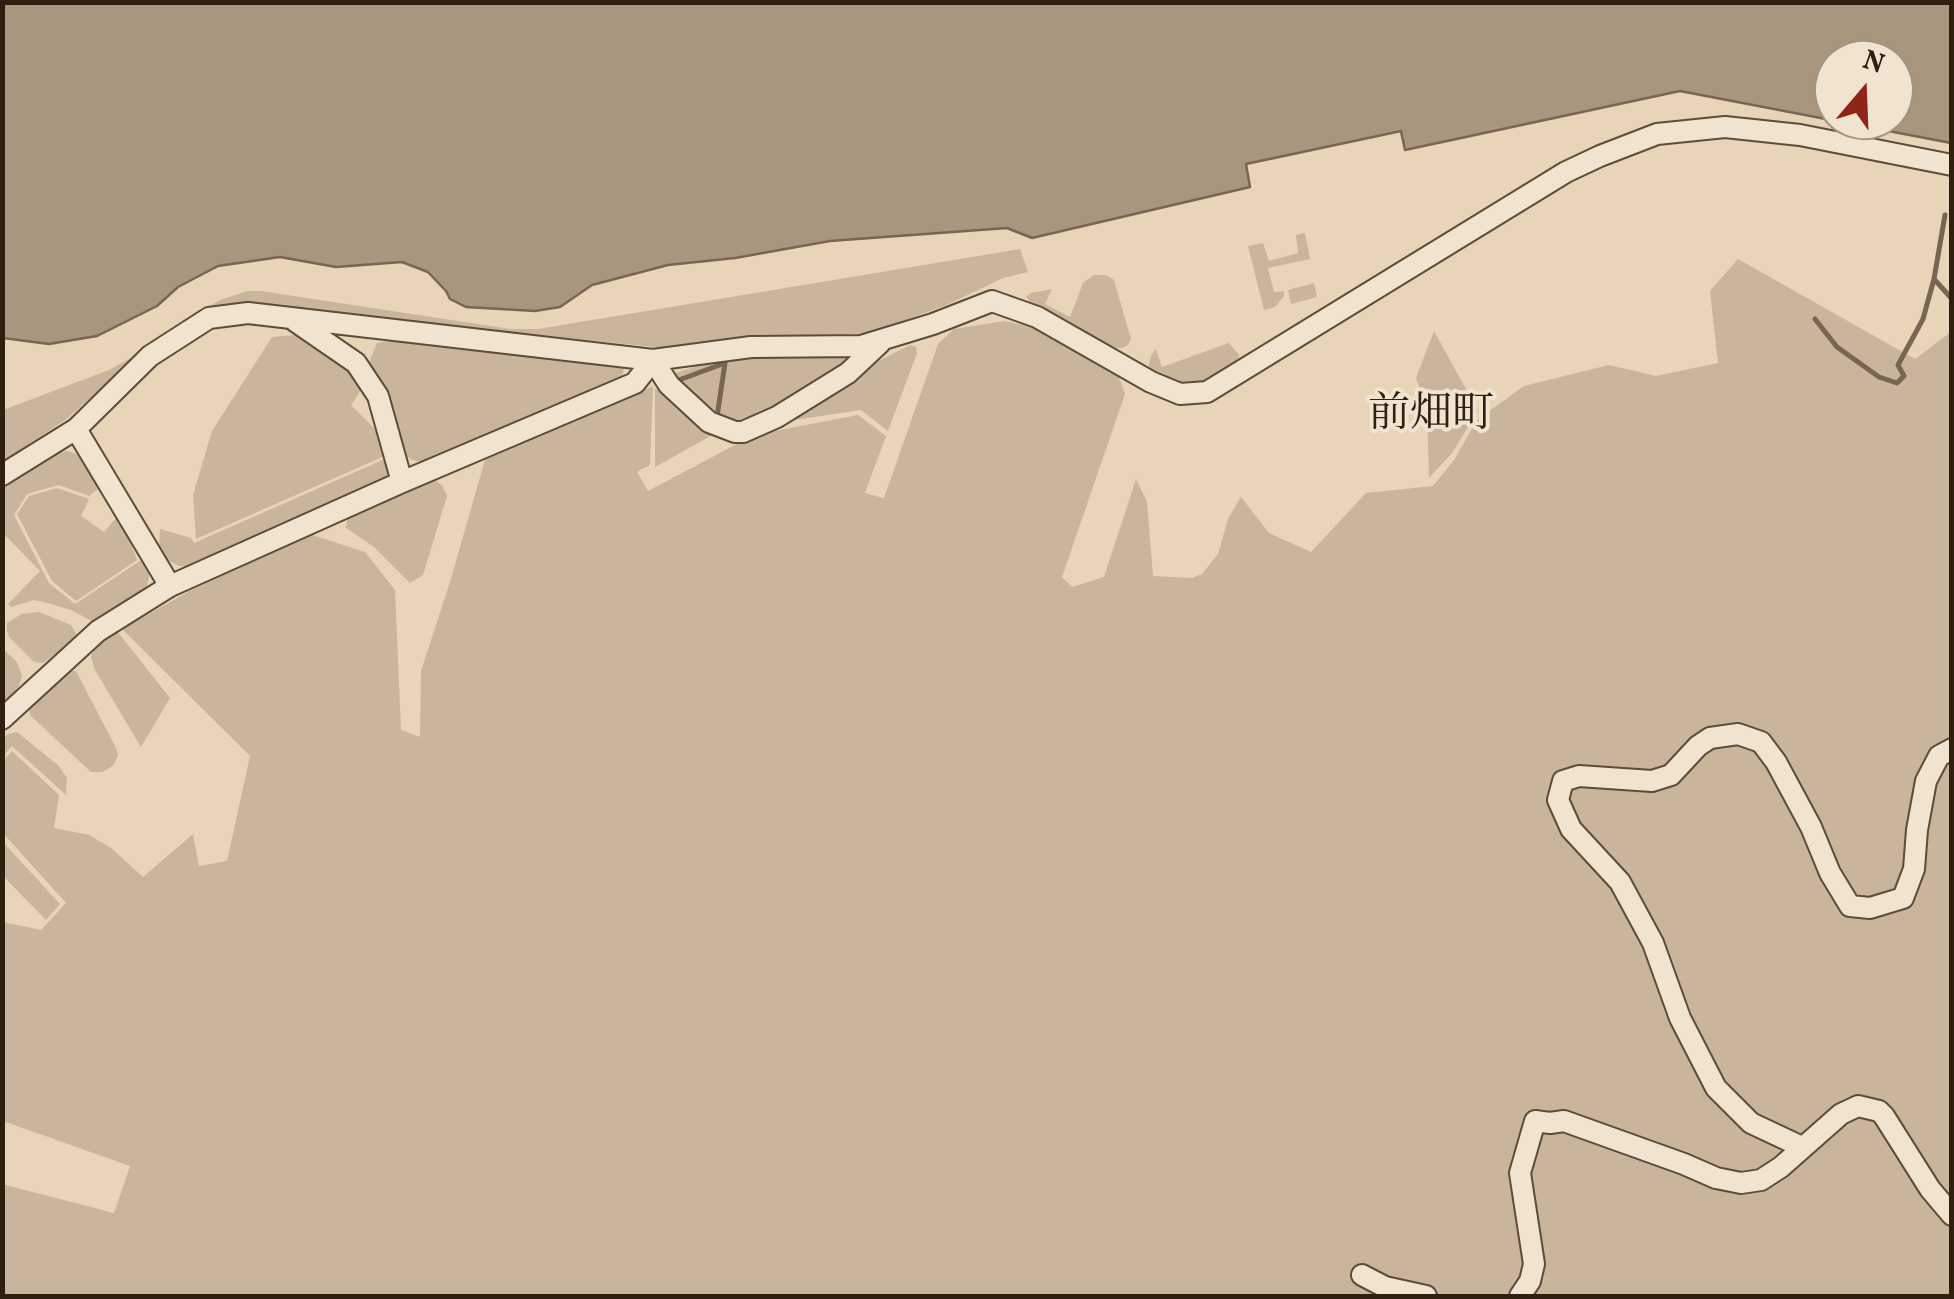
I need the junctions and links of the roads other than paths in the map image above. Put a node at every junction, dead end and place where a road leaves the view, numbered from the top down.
1 (1952, 165) edge
2 (292, 319) junction
3 (379, 329) junction
4 (886, 339) junction
5 (653, 360) junction
6 (356, 364) junction
7 (76, 430) junction
8 (2, 474) edge
9 (402, 482) junction
10 (170, 586) junction
11 (2, 719) edge
12 (1952, 749) edge
13 (1802, 1147) junction
14 (1952, 1215) edge
15 (1362, 1275) dead end
16 (1426, 1296) edge
17 (1520, 1296) edge

1 - 4 street
2 - 3 street
2 - 6 street
2 - 7 street
3 - 5 street
3 - 6 street
4 - 5 street
4 - 5 street
5 - 9 street
6 - 9 street
7 - 8 street
7 - 10 street
9 - 10 street
10 - 11 street
12 - 13 street
13 - 14 street
13 - 17 street
15 - 16 street

